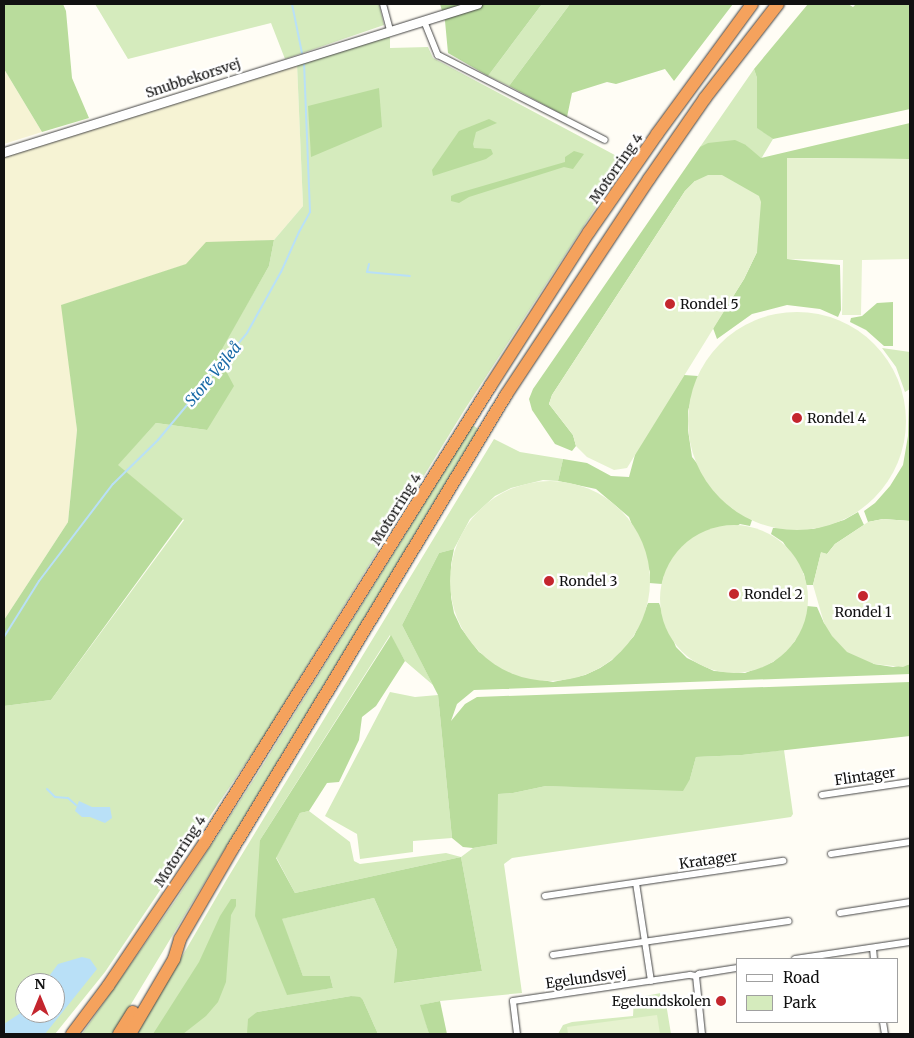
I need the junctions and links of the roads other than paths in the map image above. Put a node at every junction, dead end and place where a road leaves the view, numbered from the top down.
1 (383, 4) edge
2 (477, 4) edge
3 (752, 4) edge
4 (778, 4) edge
5 (789, 4) edge
6 (424, 21) junction
7 (390, 31) junction
8 (604, 140) dead end
9 (4, 152) edge
10 (662, 160) junction
11 (910, 782) edge
12 (822, 795) dead end
13 (910, 842) edge
14 (831, 854) dead end
15 (783, 861) dead end
16 (636, 883) junction
17 (545, 896) dead end
18 (910, 902) edge
19 (840, 913) dead end
20 (789, 920) dead end
21 (180, 939) junction
22 (645, 941) junction
23 (910, 942) edge
24 (873, 948) junction
25 (553, 955) dead end
26 (802, 958) edge
27 (874, 958) edge
28 (736, 968) edge
29 (696, 976) junction
30 (651, 981) junction
31 (72, 1034) edge
32 (120, 1034) edge
33 (130, 1034) edge
34 (517, 1034) edge
35 (702, 1034) edge

1 - 7 street
2 - 6 street, Snubbekorsvej
3 - 31 highway, Motorring 4
4 - 10 highway
5 - 10 highway
6 - 7 street, Snubbekorsvej
6 - 8 street
7 - 9 street, Snubbekorsvej
10 - 21 highway
11 - 12 street, Flintager
13 - 14 street
15 - 16 street, Kratager
16 - 17 street, Kratager
16 - 22 street
18 - 19 street
20 - 22 street
21 - 32 highway
21 - 33 highway
22 - 25 street
22 - 30 street
23 - 24 street
24 - 26 street
24 - 27 street
28 - 29 street, Egelundsvej
29 - 30 street, Egelundsvej
29 - 35 street
30 - 34 street, Egelundsvej

